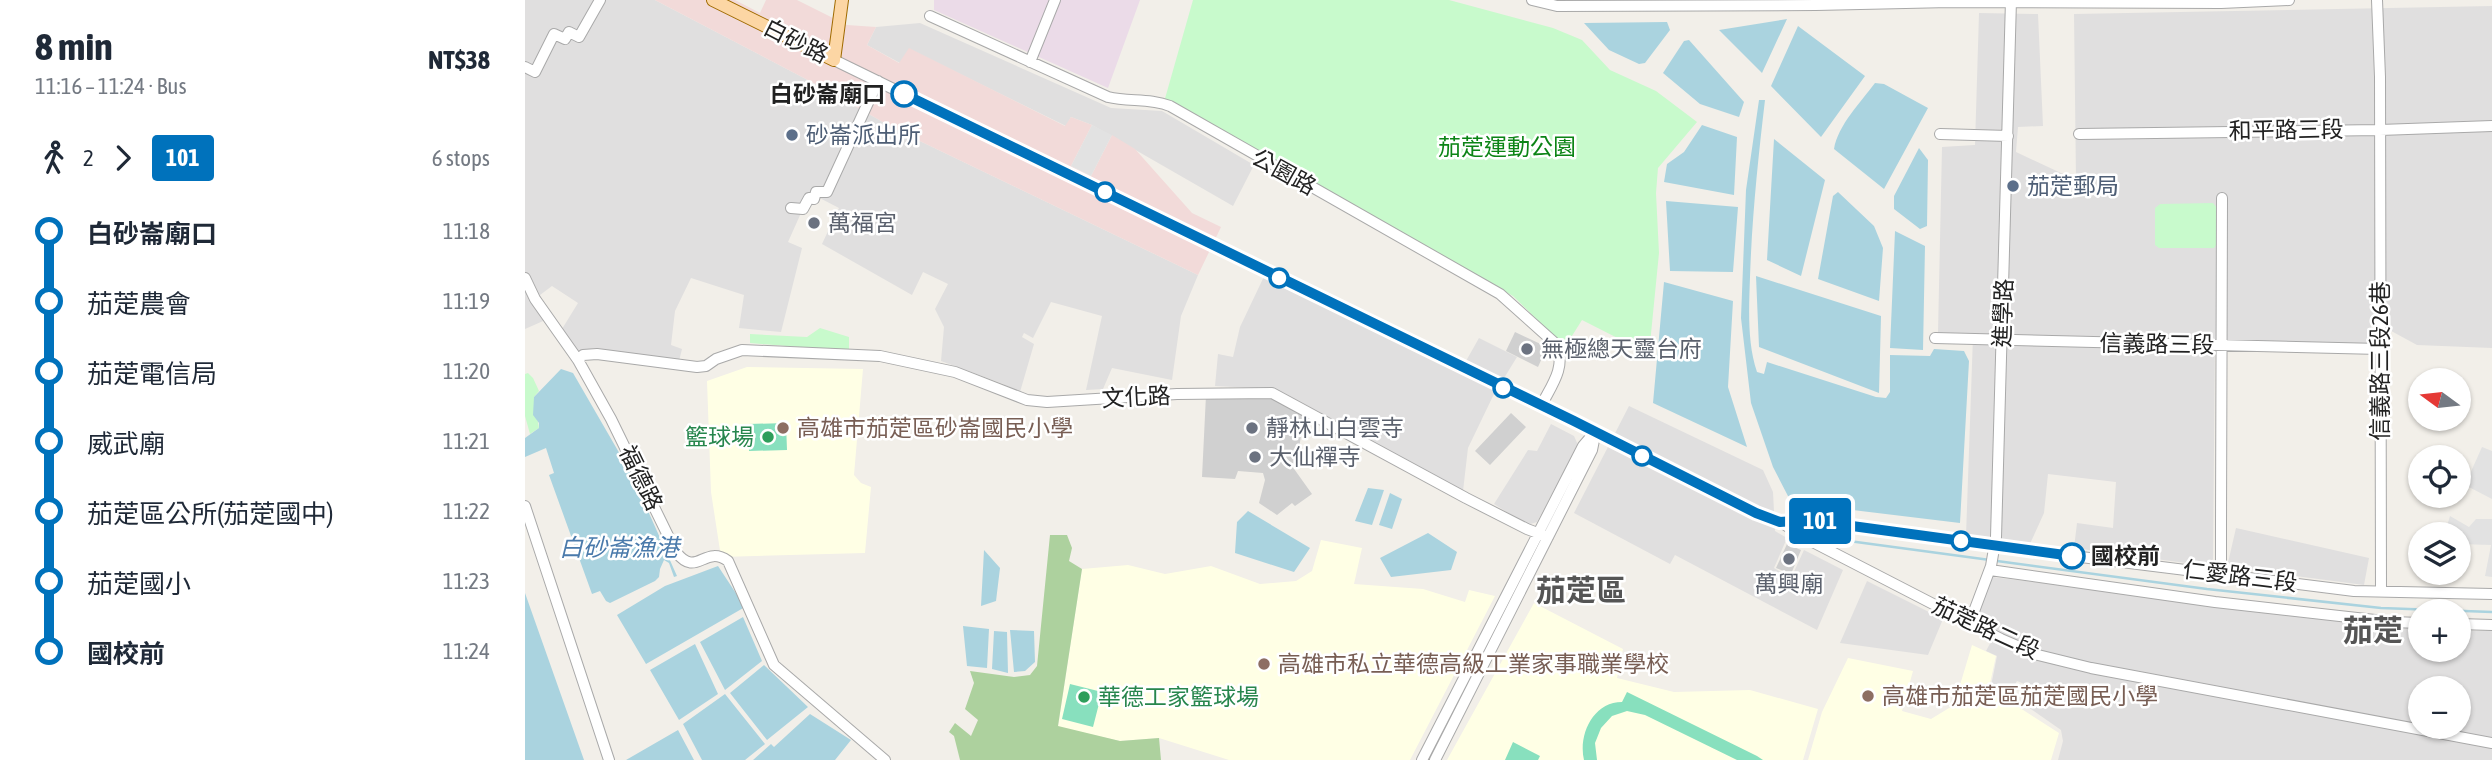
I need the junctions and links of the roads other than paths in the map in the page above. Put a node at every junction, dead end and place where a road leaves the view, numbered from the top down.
1 (600, 0) edge
2 (713, 0) edge
3 (842, 0) edge
4 (1055, 0) edge
5 (1532, 0) edge
6 (2289, 0) edge
7 (2377, 0) edge
8 (2011, 1) edge
9 (1785, 2) edge
10 (930, 16) dead end
11 (834, 60) junction
12 (1030, 62) junction
13 (525, 67) edge
14 (878, 81) junction
15 (2492, 126) edge
16 (2380, 130) junction
17 (1940, 134) dead end
18 (2079, 134) dead end
19 (2008, 136) junction
20 (2223, 198) dead end
21 (791, 208) dead end
22 (525, 278) edge
23 (1935, 338) dead end
24 (2002, 340) junction
25 (2221, 345) junction
26 (2380, 349) junction
27 (578, 360) junction
28 (1541, 406) junction
29 (1595, 432) junction
30 (525, 506) edge
31 (1780, 522) junction
32 (1543, 534) junction
33 (1995, 550) junction
34 (1990, 568) junction
35 (2217, 573) junction
36 (2381, 592) junction
37 (2492, 594) edge
38 (1970, 622) junction
39 (2408, 623) edge
40 (2471, 624) edge
41 (2492, 625) edge
42 (2492, 743) edge
43 (609, 760) edge
44 (884, 760) edge
45 (1422, 760) edge
46 (1435, 760) edge

1 - 13 street
2 - 11 main road, 白砂路
3 - 11 main road
4 - 12 street
5 - 9 street
6 - 8 street
7 - 16 street, 信義路三段26巷
8 - 9 street
8 - 19 street, 進學路
10 - 12 street, 公園路
11 - 14 street, 白砂路
12 - 28 street, 公園路
14 - 21 street
14 - 28 street, 白砂路
15 - 16 street, 和平路三段
16 - 18 street, 和平路三段
16 - 26 street, 信義路三段26巷
17 - 19 street
19 - 24 street, 進學路
20 - 25 street
22 - 27 street, 福德路
23 - 24 street, 信義路三段
24 - 25 street, 信義路三段
24 - 33 street, 進學路
25 - 26 street, 信義路三段
25 - 35 street
26 - 36 street, 信義路三段26巷
27 - 32 street, 文化路
27 - 44 street, 福德路
28 - 29 street, 白砂路
29 - 31 street, 茄萣路二段
29 - 32 street
30 - 43 street
31 - 33 street, 仁愛路三段
31 - 38 street, 茄萣路二段
32 - 45 street
32 - 46 street
33 - 34 street, 進學路
33 - 35 street, 仁愛路三段
34 - 38 street, 進學路
34 - 39 street
35 - 36 street, 仁愛路三段
36 - 37 street, 仁愛路三段
38 - 42 street, 茄萣路二段
40 - 41 street

